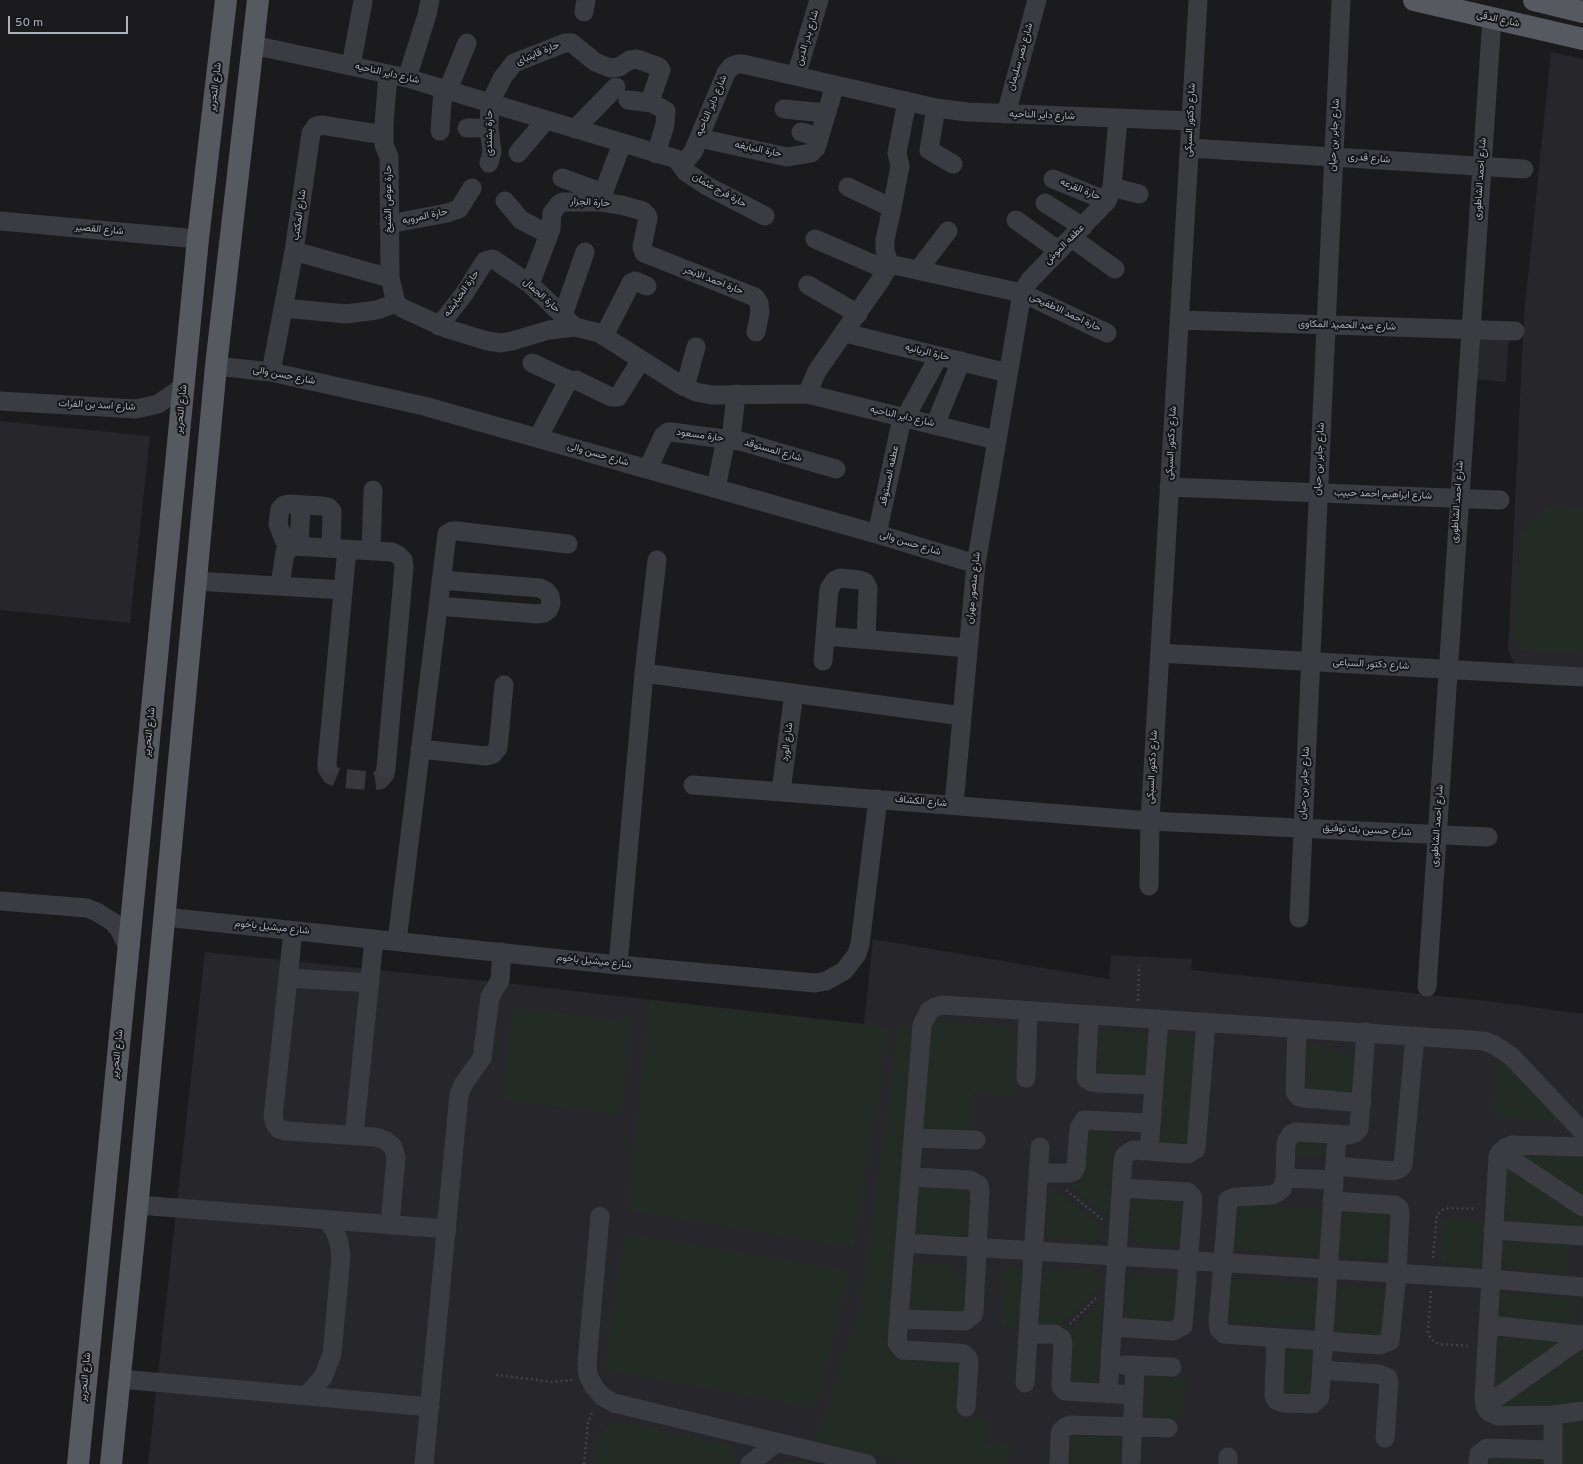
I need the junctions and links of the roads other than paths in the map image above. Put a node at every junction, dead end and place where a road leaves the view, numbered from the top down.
1 (226, 0) edge
2 (258, 0) edge
3 (819, 0) edge
4 (1037, 0) edge
5 (1198, 0) edge
6 (1341, 0) edge
7 (1414, 0) edge
8 (1534, 0) edge
9 (363, 1) dead end
10 (429, 7) edge
11 (1583, 12) edge
12 (1492, 18) junction
13 (1583, 39) edge
14 (467, 43) dead end
15 (253, 45) junction
16 (351, 66) junction
17 (388, 74) junction
18 (796, 76) junction
19 (407, 78) junction
20 (834, 85) junction
21 (445, 89) junction
22 (907, 101) junction
23 (490, 103) junction
24 (652, 103) junction
25 (936, 108) junction
26 (784, 109) dead end
27 (826, 113) junction
28 (1006, 114) junction
29 (1118, 119) junction
30 (546, 120) junction
31 (1191, 121) junction
32 (468, 128) dead end
33 (488, 128) junction
34 (575, 129) junction
35 (440, 132) dead end
36 (801, 132) dead end
37 (384, 135) junction
38 (699, 138) junction
39 (622, 143) junction
40 (817, 143) junction
41 (1190, 148) junction
42 (518, 153) dead end
43 (656, 154) junction
44 (1334, 157) junction
45 (677, 160) junction
46 (489, 163) dead end
47 (953, 164) dead end
48 (1482, 166) junction
49 (1524, 169) dead end
50 (562, 178) dead end
51 (1053, 179) dead end
52 (848, 187) dead end
53 (472, 188) dead end
54 (1110, 194) junction
55 (1139, 194) dead end
56 (602, 197) junction
57 (505, 201) dead end
58 (1045, 203) dead end
59 (892, 208) junction
60 (765, 216) dead end
61 (1016, 220) dead end
62 (0, 221) edge
63 (389, 224) junction
64 (948, 231) dead end
65 (1077, 233) junction
66 (548, 234) junction
67 (198, 239) junction
68 (815, 240) dead end
69 (642, 247) joint
70 (1059, 251) junction
71 (294, 252) junction
72 (585, 252) dead end
73 (485, 261) joint
74 (888, 267) junction
75 (1116, 269) dead end
76 (918, 270) junction
77 (390, 278) junction
78 (530, 284) junction
79 (808, 285) dead end
80 (647, 286) dead end
81 (1022, 293) junction
82 (396, 303) junction
83 (284, 308) junction
84 (858, 314) junction
85 (1179, 320) junction
86 (569, 321) junction
87 (1326, 325) junction
88 (439, 326) junction
89 (1470, 329) junction
90 (1515, 331) dead end
91 (756, 332) dead end
92 (1107, 332) dead end
93 (845, 333) junction
94 (604, 336) junction
95 (696, 347) dead end
96 (939, 356) junction
97 (641, 360) junction
98 (961, 361) junction
99 (532, 363) dead end
100 (216, 366) junction
101 (271, 372) junction
102 (1008, 372) junction
103 (571, 381) junction
104 (185, 383) junction
105 (685, 387) junction
106 (736, 394) junction
107 (807, 394) junction
108 (0, 401) edge
109 (904, 418) junction
110 (935, 425) junction
111 (538, 438) junction
112 (729, 440) junction
113 (996, 440) junction
114 (648, 469) junction
115 (836, 469) dead end
116 (1169, 487) junction
117 (716, 488) junction
118 (373, 490) dead end
119 (1318, 493) junction
120 (1459, 498) junction
121 (1500, 500) dead end
122 (877, 534) junction
123 (568, 544) dead end
124 (294, 547) junction
125 (339, 549) junction
126 (371, 551) junction
127 (658, 560) dead end
128 (976, 564) junction
129 (166, 569) junction
130 (197, 573) junction
131 (441, 580) junction
132 (280, 586) junction
133 (343, 590) junction
134 (438, 606) junction
135 (825, 636) junction
136 (866, 639) junction
137 (159, 641) junction
138 (191, 642) junction
139 (968, 648) junction
140 (1160, 653) junction
141 (823, 661) dead end
142 (1311, 662) junction
143 (1448, 669) junction
144 (644, 673) junction
145 (1583, 677) edge
146 (504, 685) dead end
147 (794, 693) junction
148 (962, 716) junction
149 (420, 749) junction
150 (327, 763) tunnel mouth
151 (386, 768) tunnel mouth
152 (693, 784) dead end
153 (781, 791) junction
154 (878, 799) junction
155 (954, 805) junction
156 (1150, 821) junction
157 (1303, 828) junction
158 (1438, 834) junction
159 (1488, 837) dead end
160 (1149, 886) dead end
161 (0, 901) edge
162 (165, 917) junction
163 (1299, 918) dead end
164 (293, 930) junction
165 (374, 939) junction
166 (397, 942) junction
167 (128, 947) junction
168 (502, 952) junction
169 (618, 965) junction
170 (288, 978) junction
171 (370, 983) junction
172 (1428, 987) dead end
173 (1028, 1011) junction
174 (1088, 1015) junction
175 (1159, 1019) junction
176 (1206, 1022) junction
177 (1297, 1028) junction
178 (1366, 1032) junction
179 (1415, 1036) junction
180 (1026, 1078) dead end
181 (1154, 1084) junction
182 (1362, 1102) junction
183 (1151, 1123) junction
184 (1583, 1132) edge
185 (1336, 1134) junction
186 (354, 1135) junction
187 (913, 1138) junction
188 (976, 1140) dead end
189 (1040, 1147) dead end
190 (1583, 1147) edge
191 (1149, 1151) junction
192 (1500, 1152) junction
193 (1042, 1173) junction
194 (1334, 1173) junction
195 (910, 1177) junction
196 (1285, 1178) junction
197 (105, 1183) junction
198 (1122, 1188) junction
199 (139, 1197) junction
200 (1332, 1201) junction
201 (1583, 1208) edge
202 (600, 1216) dead end
203 (327, 1220) junction
204 (390, 1225) junction
205 (447, 1229) junction
206 (1493, 1230) junction
207 (1583, 1236) edge
208 (99, 1240) junction
209 (134, 1243) junction
210 (905, 1243) junction
211 (977, 1248) junction
212 (1033, 1251) junction
213 (1117, 1256) junction
214 (1189, 1261) junction
215 (1222, 1263) junction
216 (1328, 1269) junction
217 (1397, 1273) junction
218 (1490, 1279) junction
219 (1583, 1287) edge
220 (899, 1319) junction
221 (1488, 1325) junction
222 (1113, 1327) junction
223 (1028, 1334) junction
224 (1583, 1336) edge
225 (1276, 1338) junction
226 (1323, 1341) junction
227 (1110, 1364) junction
228 (1135, 1365) junction
229 (1172, 1367) dead end
230 (1322, 1370) junction
231 (120, 1379) junction
232 (1025, 1383) dead end
233 (1108, 1394) junction
234 (1134, 1395) junction
235 (306, 1396) junction
236 (1485, 1406) junction
237 (430, 1407) junction
238 (966, 1407) dead end
239 (1583, 1411) edge
240 (1552, 1415) junction
241 (1133, 1427) junction
242 (1168, 1428) dead end
243 (1385, 1438) dead end
244 (777, 1442) junction
245 (1553, 1457) edge
246 (78, 1464) edge
247 (111, 1464) edge
248 (424, 1464) edge
249 (750, 1464) edge
250 (867, 1464) edge
251 (1060, 1464) edge
252 (1131, 1464) edge
253 (1478, 1464) edge

1 - 67 main road, شارع التحرير
2 - 15 main road
3 - 18 street, شارع بدر الدين
4 - 28 street, شارع نصر سليمان
5 - 31 street, شارع دكتور السبكى
6 - 44 street, شارع جابر بن حيان
7 - 12 main road, شارع الدقى
8 - 11 main road
9 - 16 street
10 - 19 street
12 - 13 main road, شارع الدقى
12 - 48 street, شارع احمد الشاطورى
14 - 21 street
15 - 16 street, شارع داير الناحيه
15 - 100 main road
16 - 17 street, شارع داير الناحيه
17 - 19 street, شارع داير الناحيه
17 - 37 street, حارة عوض الشيخ
18 - 20 street, شارع داير الناحيه
18 - 38 street, شارع داير الناحيه
19 - 21 street, شارع داير الناحيه
20 - 22 street, شارع داير الناحيه
20 - 27 street
21 - 23 street, شارع داير الناحيه
21 - 35 street
22 - 25 street, شارع داير الناحيه
22 - 59 street
23 - 24 street, حارة قايتباى
23 - 30 street, شارع داير الناحيه
23 - 33 street, حارة بشندى
24 - 34 street
24 - 43 street
25 - 28 street, شارع داير الناحيه
25 - 47 street
26 - 27 street
27 - 40 street
28 - 29 street, شارع داير الناحيه
29 - 31 street, شارع داير الناحيه
29 - 54 street
30 - 34 street, شارع داير الناحيه
30 - 42 street
31 - 41 street, شارع دكتور السبكى
32 - 33 street
33 - 46 street, حارة بشندى
34 - 39 street, شارع داير الناحيه
36 - 40 street
37 - 63 street, حارة عوض الشيخ
37 - 71 street, شارع المكتب
38 - 40 street, حارة النبايغه
38 - 45 street, شارع داير الناحيه
39 - 43 street, شارع داير الناحيه
39 - 56 street
41 - 44 street, شارع قدرى
41 - 85 street, شارع دكتور السبكى
43 - 45 street, شارع داير الناحيه
44 - 48 street, شارع قدرى
44 - 87 street, شارع جابر بن حيان
45 - 60 street, حارة فرج عثمان
48 - 49 street, شارع قدرى
48 - 89 street, شارع احمد الشاطورى
50 - 56 street
51 - 54 street, حارة القرعه
52 - 59 street
53 - 63 street, حارة المرويه
54 - 55 street, حارة القرعه
54 - 65 street, عطفه الموش
56 - 66 street, حارة الجزار
56 - 69 street, حارة الجزار
57 - 66 street
58 - 65 street
59 - 74 street
61 - 70 street
62 - 67 street, شارع القصير
63 - 77 street, حارة عوض الشيخ
64 - 76 street
65 - 70 street, عطفه الموش
65 - 75 street
66 - 78 street, حارة الجزار
67 - 104 main road, شارع التحرير
68 - 74 street
69 - 91 street, حارة احمد الابحر
70 - 81 street, عطفه الموش
71 - 77 street
71 - 83 street, شارع المكتب
72 - 86 street
73 - 78 street, حارة الجمال
73 - 88 street, حارة الحبايشه
74 - 76 street
74 - 84 street
76 - 81 street
77 - 82 street
78 - 86 street, حارة الجمال
79 - 84 street
80 - 94 street
81 - 92 street, حارة احمد الاطفيحى
81 - 102 street, عطفه الموش
82 - 83 street
82 - 88 street, شارع داير الناحيه
83 - 101 street, شارع المكتب
84 - 93 street
85 - 87 street, شارع عبد الحميد المكاوى
85 - 116 street, شارع دكتور السبكى
86 - 88 street, شارع داير الناحيه
86 - 94 street, شارع داير الناحيه
87 - 89 street, شارع عبد الحميد المكاوى
87 - 119 street, شارع جابر بن حيان
89 - 90 street, شارع عبد الحميد المكاوى
89 - 120 street, شارع احمد الشاطورى
93 - 96 street, حارة الريانيه
93 - 107 street
94 - 97 street, شارع داير الناحيه
95 - 105 street
96 - 98 street, حارة الريانيه
96 - 109 street, عطفه المستوقد
97 - 103 street
97 - 105 street, شارع داير الناحيه
98 - 102 street, حارة الريانيه
98 - 110 street
99 - 103 street
100 - 101 street, شارع حسن والى
100 - 130 main road
101 - 111 street, شارع حسن والى
102 - 113 street, شارع منصور مهران
103 - 111 street
104 - 108 street, شارع اسد بن الفرات
104 - 129 main road, شارع التحرير
105 - 106 street, شارع داير الناحيه
106 - 107 street, شارع داير الناحيه
106 - 112 street, شارع المستوقد
107 - 109 street, شارع داير الناحيه
109 - 110 street, شارع داير الناحيه
109 - 122 street, عطفه المستوقد
110 - 113 street, شارع داير الناحيه
111 - 114 street, شارع حسن والى
112 - 114 street, حارة مسعود
112 - 115 street, شارع المستوقد
112 - 117 street
113 - 128 street, شارع منصور مهران
114 - 117 street, شارع حسن والى
116 - 119 street, شارع ابراهيم احمد حبيب
116 - 140 street, شارع دكتور السبكى
117 - 122 street, شارع حسن والى
118 - 126 street
119 - 120 street, شارع ابراهيم احمد حبيب
119 - 142 street, شارع جابر بن حيان
120 - 121 street, شارع ابراهيم احمد حبيب
120 - 143 street, شارع احمد الشاطورى
122 - 128 street, شارع حسن والى
123 - 131 street
124 - 125 street
124 - 125 street
124 - 132 street
125 - 126 street
125 - 133 street
126 - 151 street
127 - 144 street
128 - 139 street, شارع منصور مهران
129 - 130 main road
129 - 137 main road, شارع التحرير
130 - 132 street
130 - 138 main road
131 - 134 street
131 - 134 street
132 - 133 street
133 - 150 street
134 - 149 street
135 - 136 street
135 - 136 street
135 - 141 street
136 - 139 street
137 - 138 main road
137 - 167 main road, شارع التحرير
138 - 162 main road
139 - 148 street, شارع منصور مهران
140 - 142 street, شارع دكتور السباعى
140 - 156 street, شارع دكتور السبكى
142 - 143 street, شارع دكتور السباعى
142 - 157 street, شارع جابر بن حيان
143 - 145 street, شارع دكتور السباعى
143 - 158 street, شارع احمد الشاطورى
144 - 147 street
144 - 169 street
146 - 149 street
147 - 148 street
147 - 153 street, شارع الورد
148 - 155 street, شارع منصور مهران
149 - 166 street
152 - 153 street, شارع الكشاف
153 - 154 street, شارع الكشاف
154 - 155 street, شارع الكشاف
154 - 169 street, شارع ميشيل باخوم
155 - 156 street, شارع الكشاف
156 - 157 street, شارع حسين بك توفيق
156 - 160 street, شارع دكتور السبكى
157 - 158 street, شارع حسين بك توفيق
157 - 163 street, شارع جابر بن حيان
158 - 159 street, شارع حسين بك توفيق
158 - 172 street, شارع احمد الشاطورى
161 - 167 street
162 - 164 street, شارع ميشيل باخوم
162 - 199 main road
164 - 165 street, شارع ميشيل باخوم
164 - 170 street
165 - 166 street, شارع ميشيل باخوم
165 - 171 street
166 - 168 street, شارع ميشيل باخوم
167 - 197 main road, شارع التحرير
168 - 169 street, شارع ميشيل باخوم
168 - 205 street
170 - 171 street
170 - 186 street
171 - 186 street
173 - 174 street
173 - 180 street
173 - 187 street
174 - 175 street
174 - 181 street
175 - 176 street
175 - 181 street
176 - 177 street
176 - 191 street
177 - 178 street
177 - 182 street
178 - 179 street
178 - 182 street
179 - 184 street
179 - 194 street
181 - 183 street
182 - 185 street
183 - 191 street
183 - 193 street
185 - 194 street
185 - 196 street
186 - 204 street
187 - 188 street
187 - 195 street
189 - 193 street
190 - 192 street
191 - 198 street
192 - 201 street
192 - 206 street
193 - 212 street
194 - 196 street
194 - 200 street
195 - 210 street
195 - 211 street
196 - 215 street
197 - 199 main road
197 - 208 main road, شارع التحرير
198 - 213 street
198 - 214 street
199 - 203 street
199 - 209 main road
200 - 216 street
200 - 217 street
202 - 244 street
203 - 204 street
203 - 235 street
204 - 205 street
205 - 237 street
206 - 207 street
206 - 218 street
208 - 209 main road
208 - 246 main road, شارع التحرير
209 - 231 main road
210 - 211 street
210 - 220 street
211 - 212 street
211 - 220 street
212 - 213 street
212 - 223 street
213 - 214 street
213 - 222 street
214 - 215 street
214 - 222 street
215 - 216 street
215 - 225 street
216 - 217 street
216 - 226 street
217 - 218 street
217 - 226 street
218 - 219 street
218 - 221 street
220 - 238 street
221 - 224 street
221 - 236 street
222 - 227 street
223 - 232 street
223 - 233 street
224 - 236 street
225 - 226 street
225 - 230 street
226 - 230 street
227 - 228 street
227 - 233 street
228 - 229 street
228 - 234 street
230 - 243 street
231 - 235 street
231 - 247 main road
233 - 234 street
234 - 241 street
235 - 237 street
236 - 240 street
237 - 248 street
239 - 240 street
240 - 245 street
241 - 242 street
241 - 251 street
241 - 252 street
244 - 249 street
244 - 250 street
245 - 253 street

